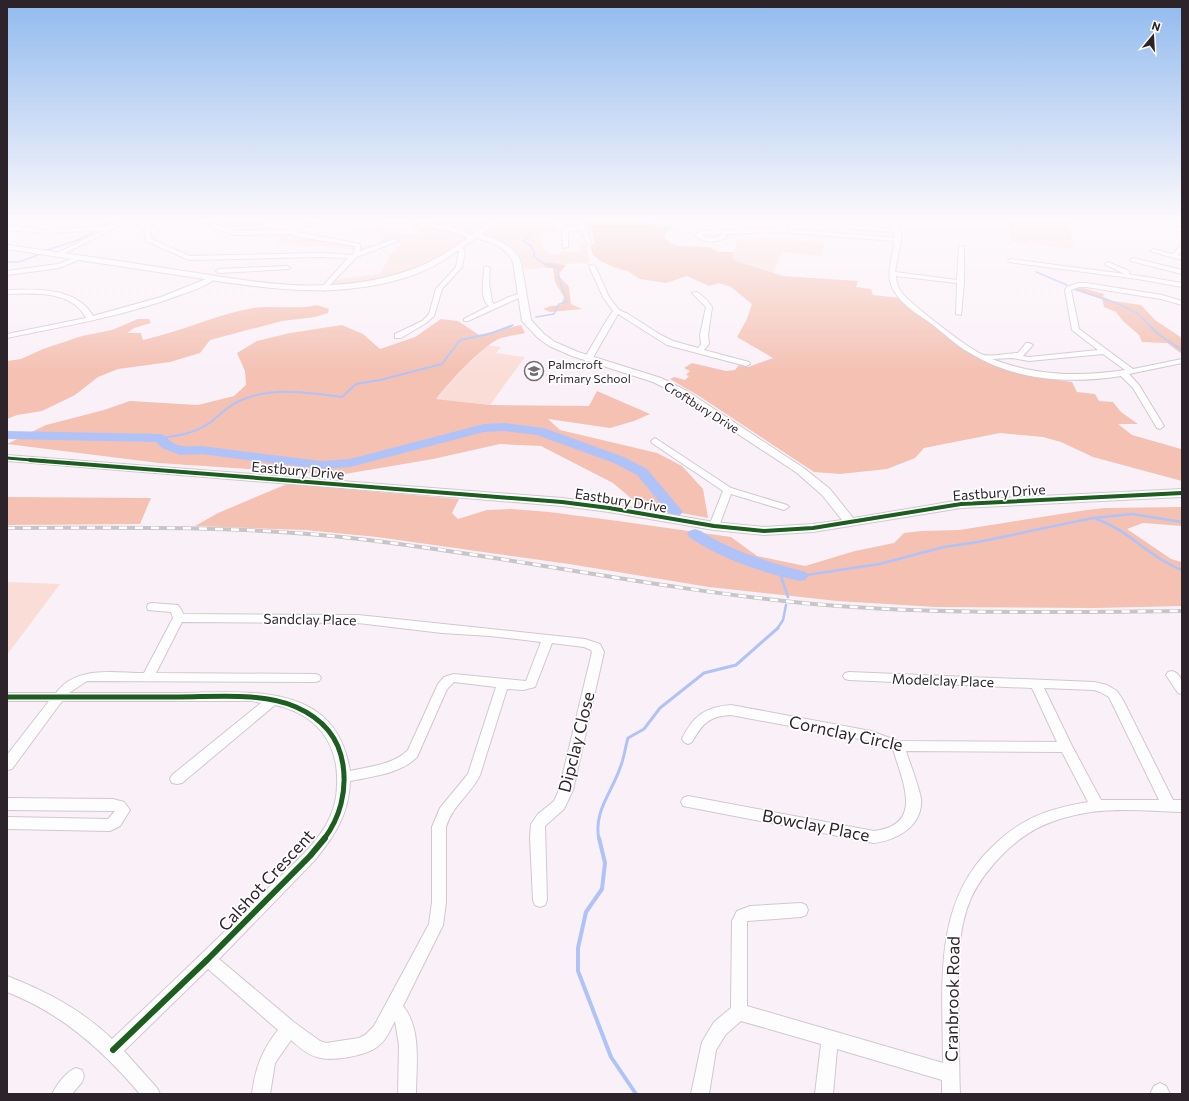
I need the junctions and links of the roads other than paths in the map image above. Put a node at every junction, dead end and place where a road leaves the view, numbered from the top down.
1 (28, 270) edge
2 (162, 270) edge
3 (241, 270) edge
4 (255, 270) edge
5 (341, 270) edge
6 (415, 270) edge
7 (457, 270) edge
8 (487, 270) edge
9 (518, 270) edge
10 (594, 270) edge
11 (894, 270) edge
12 (961, 270) edge
13 (1086, 270) edge
14 (1123, 270) edge
15 (219, 271) dead end
16 (1182, 272) edge
17 (7, 273) edge
18 (893, 274) junction
19 (1138, 277) junction
20 (213, 278) junction
21 (961, 282) junction
22 (247, 283) junction
23 (1174, 283) junction
24 (1182, 285) edge
25 (323, 289) junction
26 (7, 292) edge
27 (695, 293) dead end
28 (522, 295) junction
29 (1182, 303) edge
30 (494, 306) junction
31 (617, 311) junction
32 (960, 314) dead end
33 (90, 318) junction
34 (466, 320) dead end
35 (7, 336) edge
36 (398, 336) dead end
37 (1029, 345) dead end
38 (700, 351) junction
39 (1105, 352) junction
40 (1014, 356) junction
41 (982, 357) junction
42 (588, 359) junction
43 (1182, 362) edge
44 (746, 364) dead end
45 (1127, 372) junction
46 (1160, 426) dead end
47 (655, 441) dead end
48 (7, 458) edge
49 (728, 490) junction
50 (1182, 493) edge
51 (784, 507) dead end
52 (850, 522) junction
53 (714, 526) junction
54 (152, 607) dead end
55 (178, 618) junction
56 (442, 629) joint
57 (548, 640) junction
58 (1172, 675) dead end
59 (849, 676) dead end
60 (148, 677) junction
61 (316, 678) dead end
62 (1036, 683) junction
63 (504, 684) junction
64 (1182, 690) edge
65 (60, 696) junction
66 (7, 697) edge
67 (273, 700) junction
68 (688, 739) dead end
69 (898, 746) junction
70 (1066, 747) junction
71 (7, 765) edge
72 (345, 777) junction
73 (177, 780) dead end
74 (688, 802) dead end
75 (7, 804) edge
76 (1097, 806) junction
77 (1176, 806) edge
78 (7, 823) edge
79 (540, 900) dead end
80 (801, 910) dead end
81 (208, 959) junction
82 (7, 984) edge
83 (394, 1007) junction
84 (739, 1012) junction
85 (289, 1029) junction
86 (830, 1038) junction
87 (113, 1050) junction
88 (951, 1074) junction
89 (76, 1076) dead end
90 (61, 1094) edge
91 (151, 1094) edge
92 (261, 1094) edge
93 (407, 1094) edge
94 (700, 1094) edge
95 (824, 1094) edge
96 (951, 1094) edge

1 - 17 street
2 - 20 street
3 - 15 street
4 - 22 street
5 - 25 street
6 - 25 street
7 - 36 street
8 - 30 street
9 - 28 street, Croftbury Drive
10 - 31 street
11 - 18 street
12 - 21 street
13 - 19 street
14 - 19 street
16 - 23 street
18 - 21 street
18 - 41 street
19 - 23 street
20 - 22 street
20 - 33 street
21 - 32 street
22 - 25 street
23 - 24 street
26 - 33 street
27 - 38 street
28 - 30 street
28 - 42 street, Croftbury Drive
29 - 39 street
30 - 34 street
31 - 38 street
31 - 42 street
33 - 35 street
37 - 40 street
38 - 44 street
39 - 40 street
39 - 45 street
40 - 41 street
41 - 45 street
42 - 52 street, Croftbury Drive
43 - 45 street
45 - 46 street
47 - 49 street
48 - 53 street, Eastbury Drive
49 - 51 street
49 - 53 street
50 - 52 street, Eastbury Drive
52 - 53 street, Eastbury Drive
54 - 55 street
55 - 56 street, Sandclay Place
55 - 60 street
56 - 57 street, Dipclay Close
57 - 63 street
57 - 79 street, Dipclay Close
58 - 64 street
59 - 62 street, Modelclay Place
60 - 61 street
60 - 65 street
62 - 70 street
62 - 77 street, Modelclay Place
63 - 72 street
63 - 83 street
65 - 66 street, Calshot Crescent
65 - 67 street, Calshot Crescent
65 - 71 street
67 - 72 street, Calshot Crescent
67 - 73 street
68 - 69 street, Cornclay Circle
69 - 70 street, Cornclay Circle
69 - 74 street, Bowclay Place
70 - 76 street
72 - 81 street, Calshot Crescent
75 - 78 street
76 - 77 street, Cranbrook Road
76 - 88 street, Cranbrook Road
80 - 84 street
81 - 85 street
81 - 87 street, Calshot Crescent
82 - 87 street
83 - 85 street
83 - 93 street
84 - 86 street
84 - 94 street
85 - 92 street
86 - 88 street
86 - 95 street
87 - 91 street
88 - 96 street, Cranbrook Road
89 - 90 street

